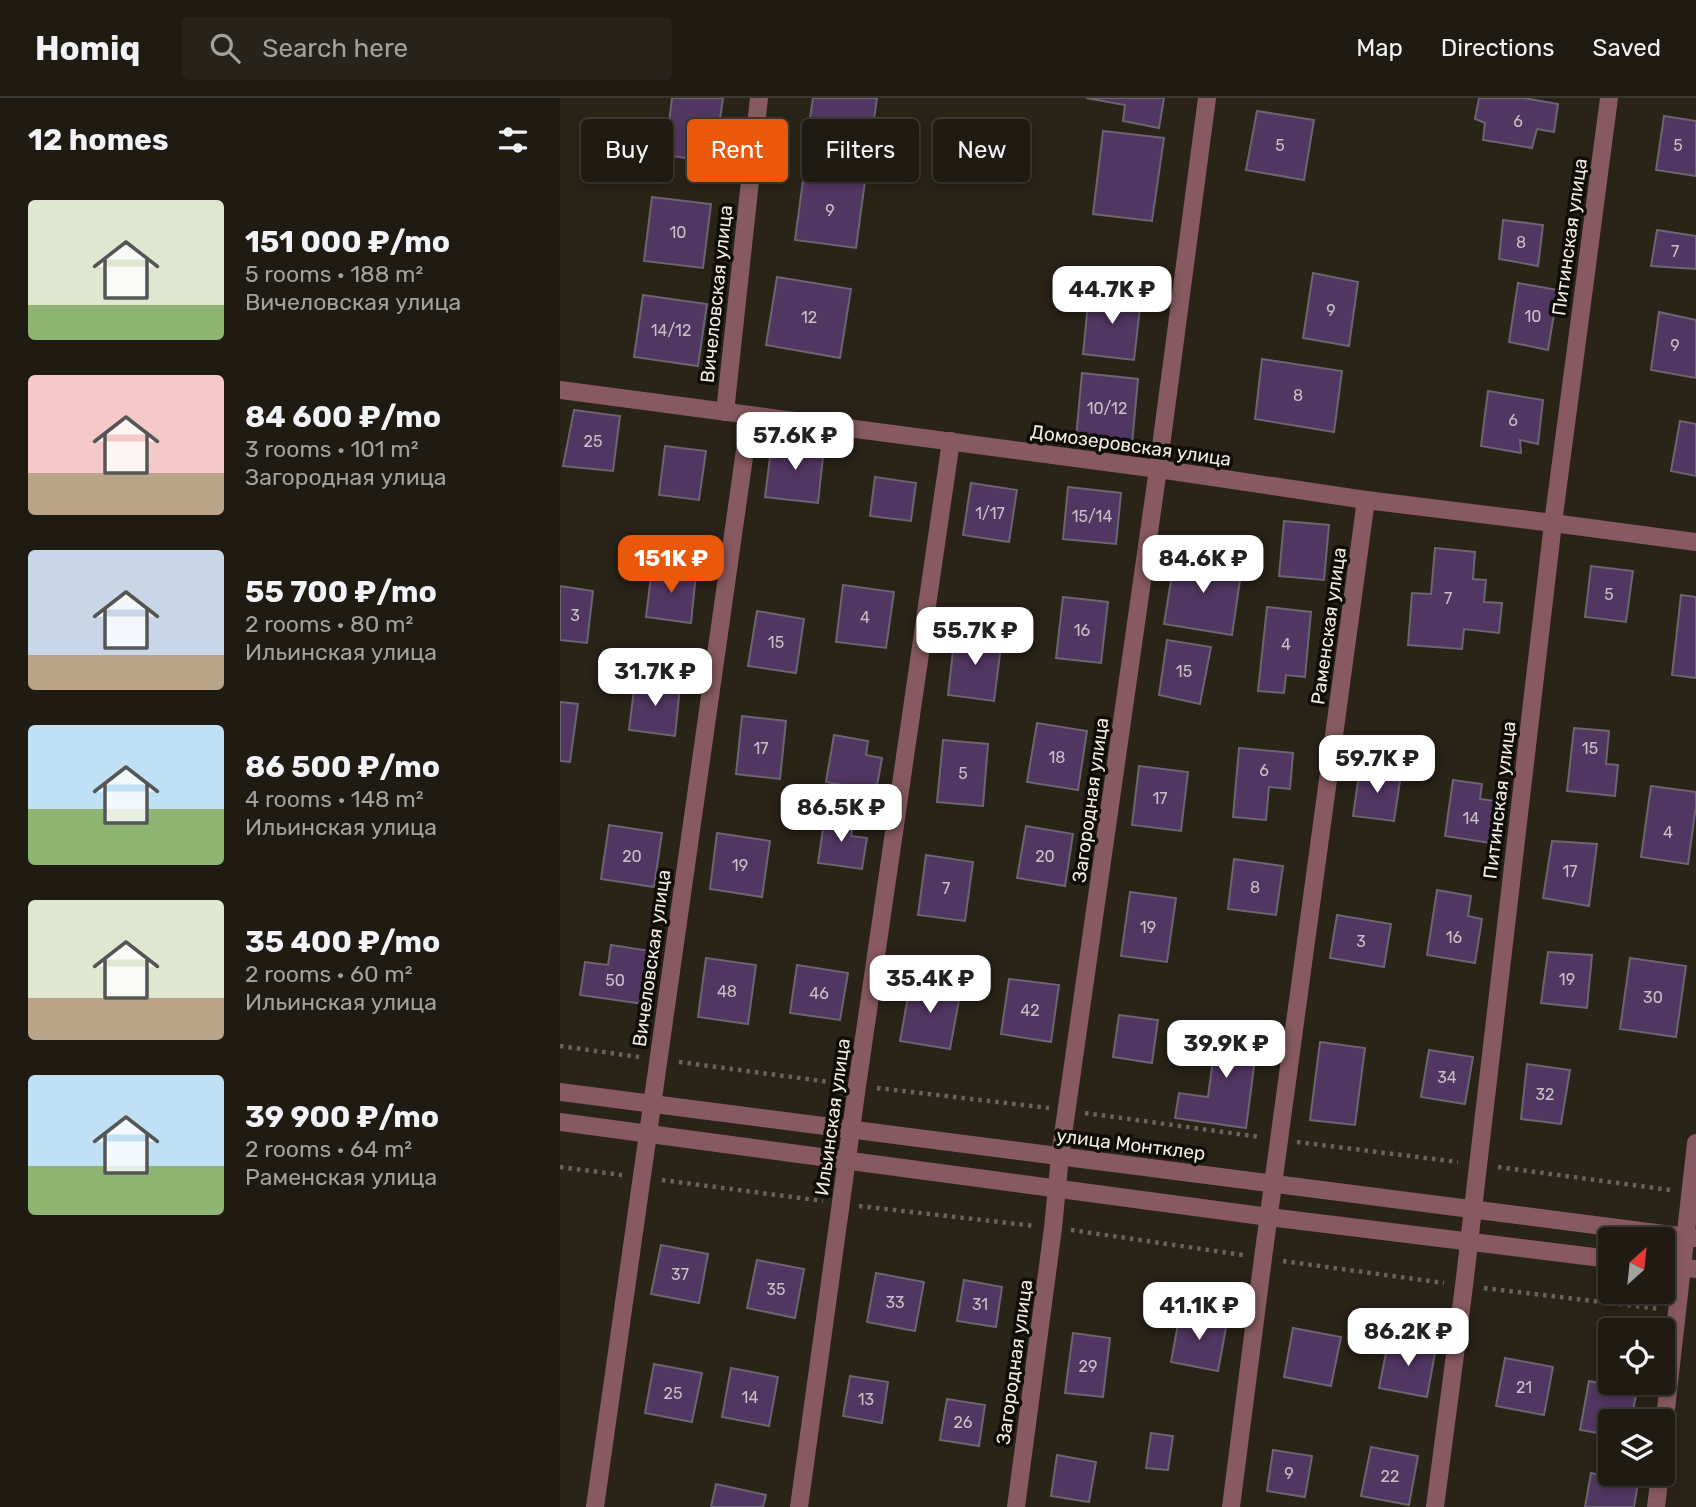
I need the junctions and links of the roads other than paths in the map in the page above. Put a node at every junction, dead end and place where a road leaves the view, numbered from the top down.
1 (759, 98) edge
2 (1207, 98) edge
3 (1609, 98) edge
4 (560, 390) edge
5 (725, 412) junction
6 (750, 415) junction
7 (950, 441) junction
8 (1158, 470) junction
9 (1366, 500) junction
10 (1553, 523) junction
11 (1696, 542) edge
12 (560, 1092) edge
13 (653, 1104) junction
14 (560, 1122) edge
15 (851, 1129) junction
16 (648, 1133) junction
17 (1696, 1143) edge
18 (1060, 1156) junction
19 (847, 1160) junction
20 (1273, 1184) junction
21 (1057, 1188) junction
22 (1472, 1209) junction
23 (1269, 1217) junction
24 (1690, 1237) edge
25 (1469, 1242) junction
26 (1598, 1258) edge
27 (1689, 1268) edge
28 (1666, 1409) edge
29 (1659, 1486) edge
30 (595, 1507) edge
31 (799, 1507) edge
32 (1016, 1507) edge
33 (1231, 1507) edge
34 (1435, 1507) edge
35 (1656, 1507) edge

1 - 5 street, Вичеловская улица
2 - 8 street, Загородная улица
3 - 10 street, Питинская улица
4 - 5 street, Домозеровская улица
5 - 6 street, Домозеровская улица
6 - 7 street, Домозеровская улица
6 - 13 street, Вичеловская улица
7 - 8 street, Домозеровская улица
7 - 15 street, Ильинская улица
8 - 9 street, Домозеровская улица
8 - 18 street, Загородная улица
9 - 10 street, Домозеровская улица
9 - 20 street, Раменская улица
10 - 11 street, Домозеровская улица
10 - 22 street, Питинская улица
12 - 13 street, улица Монтклер
13 - 15 street, улица Монтклер
13 - 16 street, Вичеловская улица
14 - 16 street
15 - 18 street, улица Монтклер
15 - 19 street, Ильинская улица
16 - 19 street
16 - 30 street, Вичеловская улица
17 - 24 street
18 - 20 street, улица Монтклер
18 - 21 street, Загородная улица
19 - 21 street
19 - 31 street, Ильинская улица
20 - 22 street, улица Монтклер
20 - 23 street, Раменская улица
21 - 23 street
21 - 32 street, Загородная улица
22 - 24 street, улица Монтклер
22 - 25 street, Питинская улица
23 - 25 street
23 - 33 street, Раменская улица
24 - 27 street
25 - 26 street
25 - 34 street, Питинская улица
27 - 28 street
29 - 35 street

